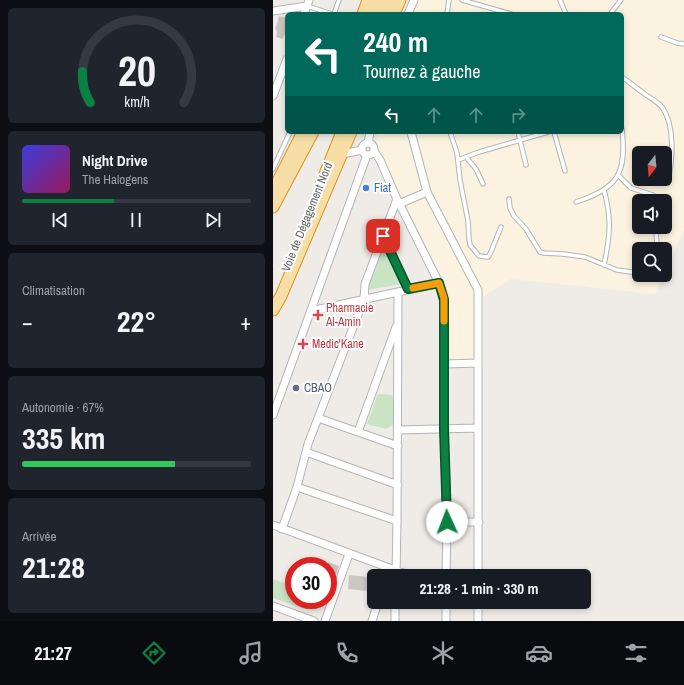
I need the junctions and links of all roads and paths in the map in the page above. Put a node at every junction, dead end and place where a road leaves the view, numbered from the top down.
1 (339, 0) edge
2 (369, 0) edge
3 (379, 0) edge
4 (390, 0) edge
5 (400, 0) edge
6 (414, 0) edge
7 (449, 0) edge
8 (462, 0) edge
9 (560, 0) edge
10 (621, 0) edge
11 (308, 3) edge
12 (273, 11) edge
13 (328, 12) edge
14 (334, 12) edge
15 (364, 12) edge
16 (374, 12) edge
17 (386, 12) edge
18 (395, 12) edge
19 (409, 12) edge
20 (447, 12) edge
21 (504, 12) edge
22 (565, 12) edge
23 (612, 12) edge
24 (661, 37) dead end
25 (684, 44) edge
26 (285, 64) edge
27 (624, 78) edge
28 (273, 96) edge
29 (290, 134) edge
30 (302, 134) edge
31 (312, 134) edge
32 (342, 134) edge
33 (350, 134) edge
34 (370, 134) edge
35 (412, 134) edge
36 (452, 134) edge
37 (518, 134) edge
38 (542, 134) edge
39 (555, 134) edge
40 (622, 134) edge
41 (519, 141) junction
42 (672, 146) edge
43 (338, 152) junction
44 (368, 152) junction
45 (466, 157) junction
46 (458, 160) junction
47 (526, 165) dead end
48 (273, 169) edge
49 (565, 171) dead end
50 (619, 176) junction
51 (483, 184) dead end
52 (604, 190) junction
53 (273, 191) edge
54 (427, 192) junction
55 (650, 194) edge
56 (509, 200) dead end
57 (398, 202) junction
58 (576, 202) dead end
59 (273, 207) edge
60 (501, 227) dead end
61 (383, 236) junction
62 (604, 265) junction
63 (632, 272) edge
64 (439, 283) junction
65 (408, 289) junction
66 (398, 292) junction
67 (364, 299) junction
68 (273, 303) edge
69 (273, 310) edge
70 (311, 311) junction
71 (398, 321) junction
72 (478, 363) junction
73 (444, 364) junction
74 (273, 415) edge
75 (318, 418) junction
76 (444, 428) junction
77 (478, 428) junction
78 (398, 430) junction
79 (358, 432) junction
80 (398, 446) junction
81 (307, 452) junction
82 (398, 484) junction
83 (297, 486) junction
84 (397, 521) junction
85 (447, 522) junction
86 (479, 522) junction
87 (276, 528) edge
88 (349, 554) junction
89 (388, 568) edge
90 (396, 569) edge
91 (446, 569) edge
92 (478, 569) edge
93 (273, 606) edge
94 (376, 609) edge
95 (395, 609) edge
96 (446, 609) edge
97 (478, 609) edge
98 (314, 621) edge
99 (325, 621) edge
100 (372, 621) edge
101 (395, 621) edge
102 (446, 621) edge
103 (478, 621) edge

1 - 14 lane
2 - 15 highway
3 - 16 highway
4 - 17 highway
5 - 18 highway
6 - 19 street
7 - 20 lane
8 - 21 lane
9 - 22 lane
10 - 23 lane
11 - 12 street
11 - 13 lane
24 - 25 lane
26 - 28 street
27 - 42 lane
29 - 48 lane
30 - 53 highway
31 - 59 highway
32 - 43 highway, Voie de Dégagement Nord
33 - 43 highway
34 - 44 street
35 - 54 street
36 - 46 lane
37 - 41 lane
38 - 41 lane
39 - 49 lane
40 - 50 lane
41 - 45 lane
41 - 47 lane
43 - 44 street
43 - 68 highway, Voie de Dégagement Nord
43 - 69 highway
44 - 57 street
44 - 70 street
45 - 46 lane
45 - 51 lane
46 - 60 lane
50 - 52 lane
50 - 55 lane
52 - 58 lane
52 - 62 lane
54 - 57 street
54 - 72 street
56 - 62 lane
57 - 61 street
57 - 64 street
61 - 65 street
61 - 67 street
62 - 63 lane
64 - 65 street
64 - 73 street
65 - 66 street
66 - 67 street
66 - 71 street
67 - 70 street
67 - 75 street
70 - 74 street
71 - 78 street
71 - 79 street
72 - 73 street
72 - 77 street
73 - 76 street
75 - 79 street
75 - 81 street
76 - 77 street
76 - 78 street
76 - 85 street
77 - 86 street
78 - 80 street
79 - 80 street
80 - 82 street
81 - 82 street
81 - 83 street
82 - 84 street
83 - 84 street
83 - 87 street
84 - 90 street
85 - 86 street
85 - 91 street
86 - 92 street
87 - 88 street
88 - 89 street
88 - 99 street
93 - 98 street
94 - 100 street
95 - 101 street
96 - 102 street
97 - 103 street

